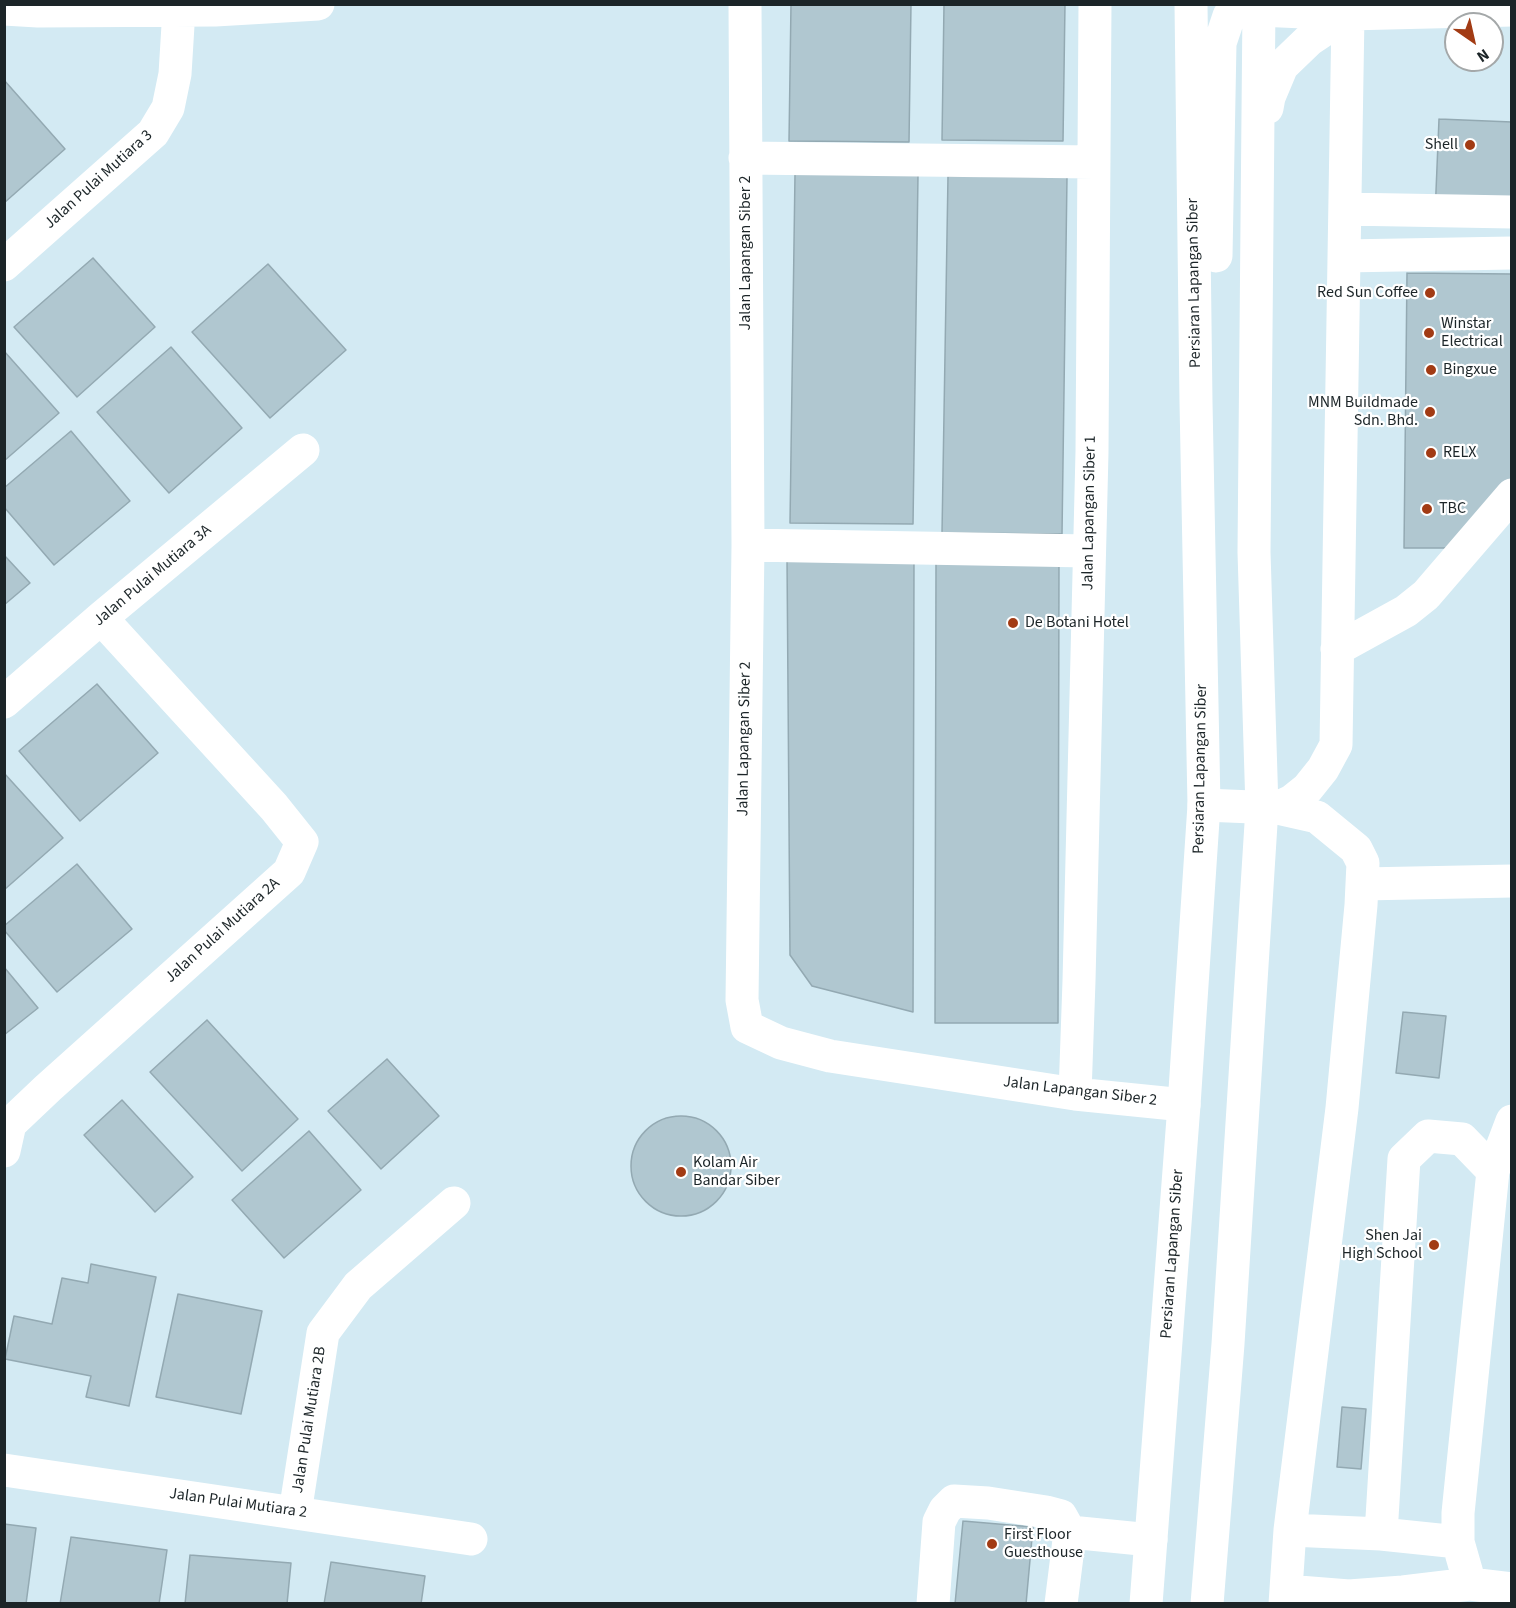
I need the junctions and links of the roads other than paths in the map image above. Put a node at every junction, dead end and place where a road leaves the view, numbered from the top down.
1 (318, 4) edge
2 (745, 4) edge
3 (1095, 4) edge
4 (1191, 4) edge
5 (1251, 6) edge
6 (38, 8) edge
7 (4, 9) edge
8 (179, 9) junction
9 (1512, 10) edge
10 (1348, 14) junction
11 (745, 158) junction
12 (1094, 162) junction
13 (1257, 178) junction
14 (1345, 209) junction
15 (1512, 212) edge
16 (1512, 253) edge
17 (1344, 256) junction
18 (4, 266) edge
19 (1196, 402) junction
20 (303, 450) dead end
21 (1512, 495) edge
22 (748, 544) junction
23 (1089, 551) junction
24 (101, 618) junction
25 (1337, 649) junction
26 (4, 702) edge
27 (1204, 804) junction
28 (1269, 808) junction
29 (1512, 881) edge
30 (1363, 884) junction
31 (1075, 1094) junction
32 (1184, 1105) junction
33 (1512, 1121) edge
34 (4, 1150) edge
35 (1493, 1171) junction
36 (454, 1203) dead end
37 (4, 1470) edge
38 (295, 1513) junction
39 (1290, 1530) junction
40 (1070, 1532) junction
41 (1381, 1534) junction
42 (471, 1539) dead end
43 (1151, 1540) junction
44 (1458, 1542) junction
45 (1470, 1584) junction
46 (1512, 1589) edge
47 (1286, 1597) edge
48 (933, 1604) edge
49 (1061, 1604) edge
50 (1146, 1604) edge
51 (1207, 1604) edge

1 - 8 street
2 - 11 street, Jalan Lapangan Siber 2
3 - 12 street, Jalan Lapangan Siber 1
4 - 19 street, Persiaran Lapangan Siber
5 - 10 street
5 - 13 street
5 - 19 street
6 - 7 street
6 - 8 street
8 - 18 street, Jalan Pulai Mutiara 3
9 - 10 street
10 - 13 street
10 - 14 street
11 - 12 street
11 - 22 street, Jalan Lapangan Siber 2
12 - 23 street, Jalan Lapangan Siber 1
13 - 28 street
14 - 15 street
14 - 17 street
16 - 17 street
17 - 25 street
19 - 27 street, Persiaran Lapangan Siber
20 - 24 street, Jalan Pulai Mutiara 3A
21 - 25 street
22 - 23 street
22 - 31 street, Jalan Lapangan Siber 2
23 - 31 street, Jalan Lapangan Siber 1
24 - 26 street, Jalan Pulai Mutiara 3A
24 - 34 street, Jalan Pulai Mutiara 2A
25 - 28 street
27 - 28 street
27 - 32 street, Persiaran Lapangan Siber
28 - 30 street
28 - 51 street
29 - 30 street
30 - 39 street
31 - 32 street, Jalan Lapangan Siber 2
32 - 43 street, Persiaran Lapangan Siber
33 - 35 street
35 - 41 street
35 - 44 street
36 - 38 street, Jalan Pulai Mutiara 2B
37 - 38 street, Jalan Pulai Mutiara 2
38 - 42 street, Jalan Pulai Mutiara 2
39 - 41 street
39 - 47 street
40 - 43 street
40 - 48 street
40 - 49 street
41 - 44 street
43 - 50 street, Persiaran Lapangan Siber
44 - 45 street
45 - 46 street
45 - 47 street

